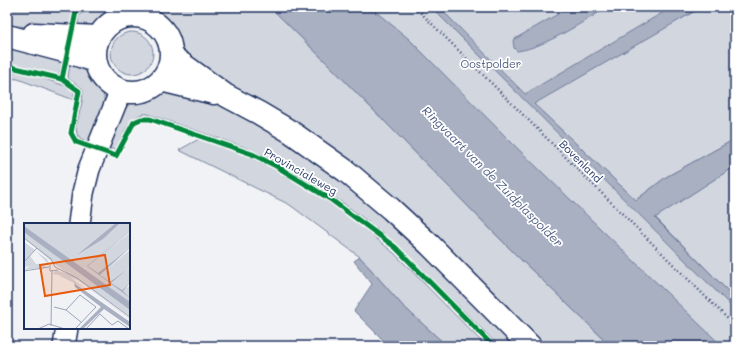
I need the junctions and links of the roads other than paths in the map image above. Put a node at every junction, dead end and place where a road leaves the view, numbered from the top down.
1 (128, 12) edge
2 (149, 13) edge
3 (7, 35) edge
4 (98, 37) junction
5 (171, 56) junction
6 (95, 61) junction
7 (161, 80) junction
8 (121, 90) junction
9 (225, 95) junction
10 (79, 223) edge
11 (66, 329) edge
12 (64, 346) edge
13 (530, 346) edge

1 - 2 main road
1 - 4 main road
2 - 5 main road
3 - 4 main road
3 - 6 main road
4 - 6 main road
5 - 7 main road
5 - 9 main road, Provincialeweg
6 - 8 main road
7 - 8 main road
7 - 9 main road, Provincialeweg
8 - 10 lane
9 - 13 main road, Provincialeweg
11 - 12 lane

